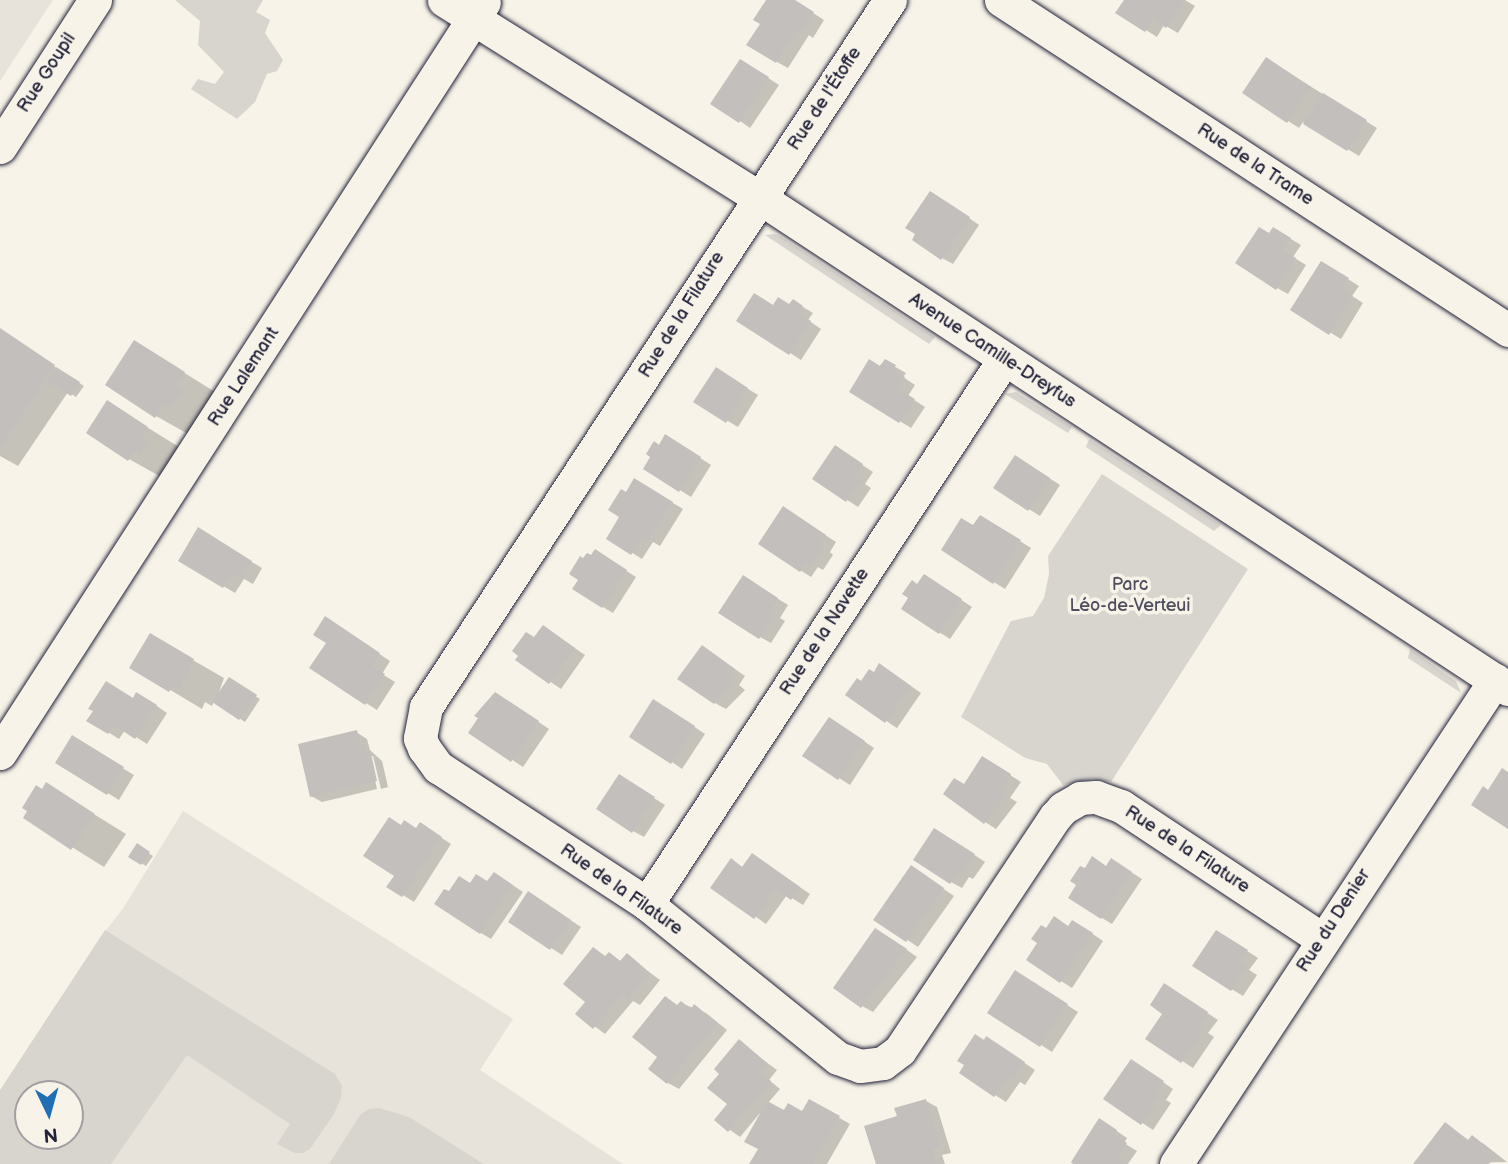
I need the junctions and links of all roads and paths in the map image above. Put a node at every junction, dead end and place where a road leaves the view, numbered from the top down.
1 (95, 0) edge
2 (444, 0) edge
3 (890, 0) edge
4 (1000, 0) edge
5 (479, 9) edge
6 (0, 147) edge
7 (760, 198) junction
8 (1508, 330) edge
9 (1004, 359) junction
10 (1502, 684) edge
11 (0, 753) edge
12 (647, 904) junction
13 (1322, 939) junction
14 (1176, 1164) edge

1 - 6 street, Rue Goupil
2 - 5 street, Avenue Camille-Dreyfus
3 - 7 street, Rue de l'Étoffe
4 - 8 street, Rue de la Trame
5 - 7 street, Avenue Camille-Dreyfus
5 - 11 street, Rue Lalemant
7 - 9 street, Avenue Camille-Dreyfus
7 - 12 street, Rue de la Filature
9 - 10 street, Avenue Camille-Dreyfus
9 - 12 street, Rue de la Navette
10 - 13 street, Rue du Denier
12 - 13 street, Rue de la Filature
13 - 14 street, Rue du Denier

